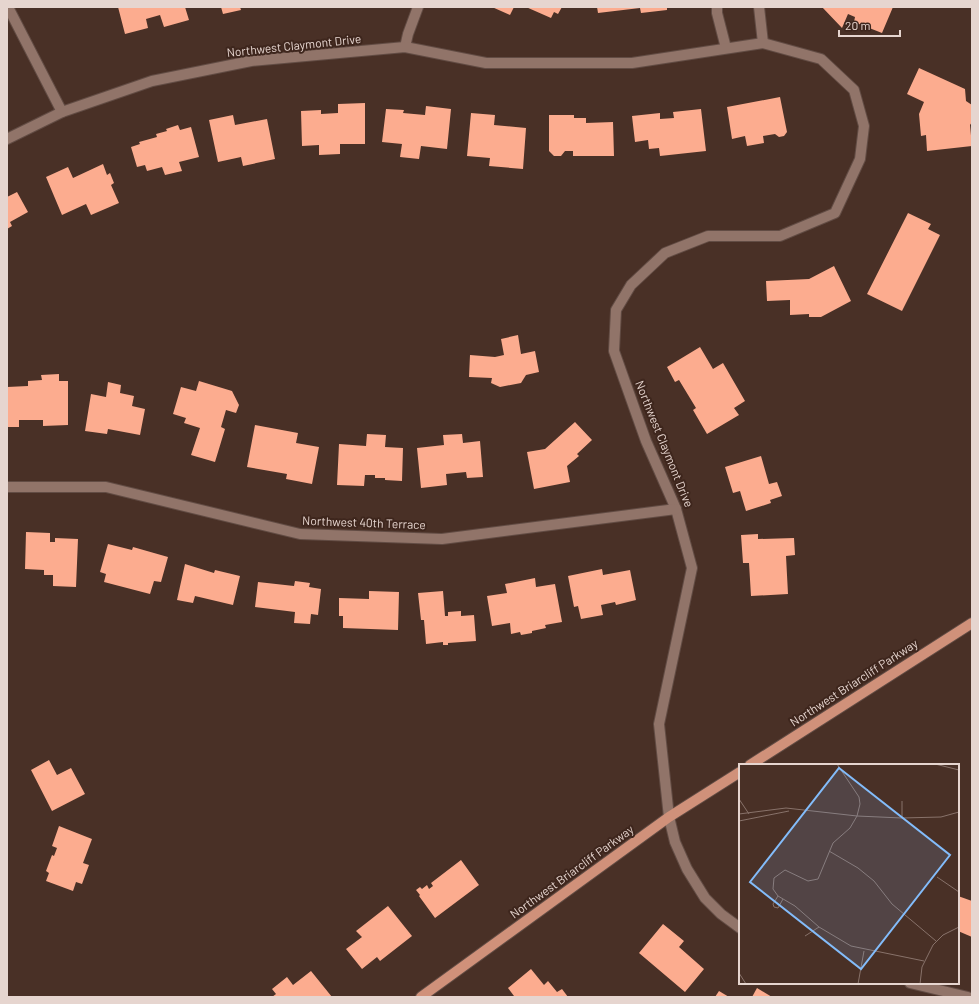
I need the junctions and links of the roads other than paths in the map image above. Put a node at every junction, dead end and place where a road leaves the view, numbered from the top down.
1 (8, 7) edge
2 (418, 7) edge
3 (716, 7) edge
4 (759, 7) edge
5 (763, 43) junction
6 (405, 47) junction
7 (726, 48) junction
8 (62, 112) junction
9 (7, 139) edge
10 (7, 487) edge
11 (676, 509) junction
12 (972, 622) edge
13 (752, 764) edge
14 (739, 773) edge
15 (669, 817) junction
16 (739, 927) edge
17 (914, 984) edge
18 (421, 997) edge
19 (968, 997) edge

1 - 8 street
2 - 6 street
3 - 7 street
4 - 5 street
5 - 7 street, Northwest Claymont Drive
5 - 11 street, Northwest Claymont Drive
6 - 7 street, Northwest Claymont Drive
6 - 8 street, Northwest Claymont Drive
8 - 9 street, Northwest Claymont Drive
10 - 11 street, Northwest 40th Terrace
11 - 15 street, Northwest Claymont Drive
12 - 13 main road, Northwest Briarcliff Parkway
14 - 15 main road, Northwest Briarcliff Parkway
15 - 16 street, Northwest Claymont Drive
15 - 18 main road, Northwest Briarcliff Parkway
17 - 19 street

